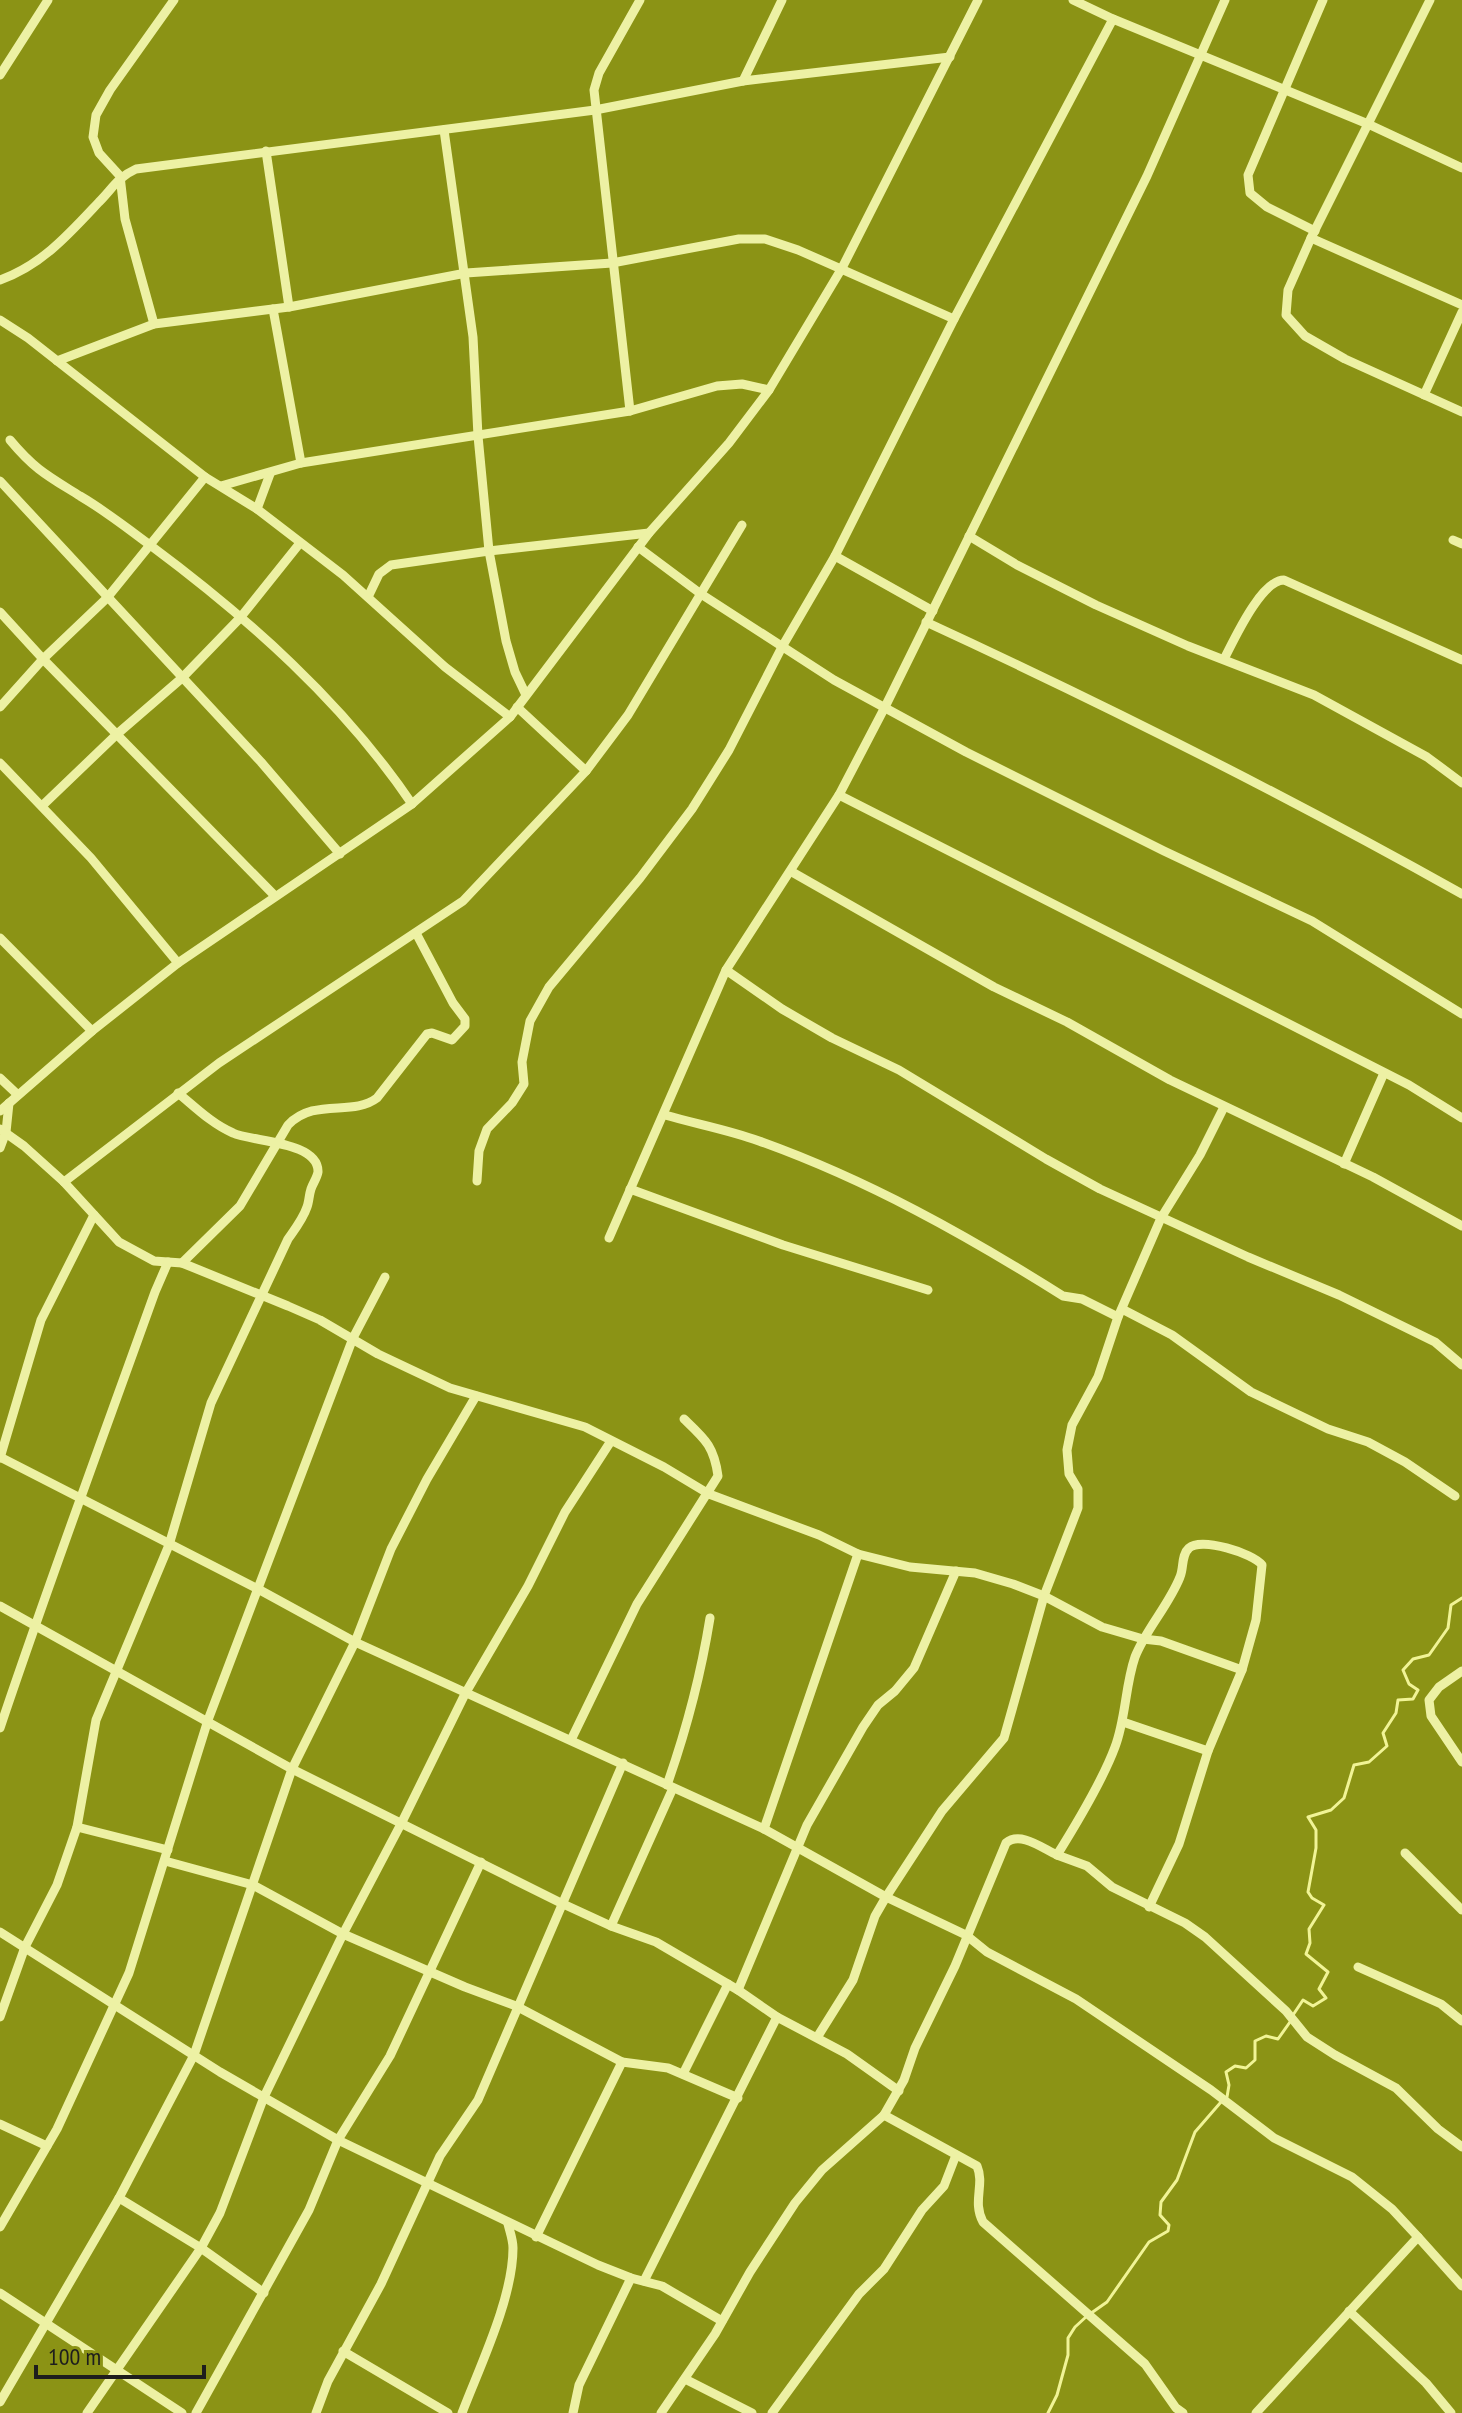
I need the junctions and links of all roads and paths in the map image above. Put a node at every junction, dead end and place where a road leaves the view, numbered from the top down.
1 (48, 0) edge
2 (174, 0) edge
3 (640, 0) edge
4 (782, 0) edge
5 (978, 0) edge
6 (1073, 0) edge
7 (1225, 0) edge
8 (1323, 0) edge
9 (1430, 0) edge
10 (1113, 19) junction
11 (1202, 56) junction
12 (950, 57) junction
13 (0, 75) edge
14 (743, 81) junction
15 (1284, 89) junction
16 (595, 110) junction
17 (1368, 124) junction
18 (444, 130) junction
19 (266, 151) junction
20 (1462, 168) edge
21 (120, 176) junction
22 (1313, 235) junction
23 (612, 263) junction
24 (842, 268) junction
25 (466, 273) junction
26 (0, 280) edge
27 (1462, 305) edge
28 (289, 307) junction
29 (273, 309) junction
30 (1462, 312) edge
31 (954, 319) junction
32 (0, 320) edge
33 (154, 324) junction
34 (57, 361) junction
35 (769, 390) junction
36 (1424, 395) junction
37 (630, 411) junction
38 (1462, 412) edge
39 (478, 436) junction
40 (10, 440) dead end
41 (301, 463) junction
42 (270, 474) junction
43 (205, 477) junction
44 (0, 481) edge
45 (221, 486) junction
46 (257, 509) junction
47 (742, 525) dead end
48 (649, 533) junction
49 (969, 536) junction
50 (300, 543) junction
51 (151, 546) junction
52 (638, 547) junction
53 (489, 551) junction
54 (835, 556) junction
55 (701, 594) junction
56 (368, 597) junction
57 (107, 598) junction
58 (933, 611) junction
59 (0, 612) edge
60 (240, 618) junction
61 (926, 622) junction
62 (782, 647) junction
63 (43, 659) junction
64 (1224, 659) junction
65 (1462, 660) edge
66 (182, 678) junction
67 (526, 695) junction
68 (0, 707) edge
69 (517, 707) junction
70 (885, 707) junction
71 (510, 717) junction
72 (116, 735) junction
73 (0, 763) edge
74 (586, 771) junction
75 (1462, 783) edge
76 (839, 795) junction
77 (412, 804) junction
78 (43, 805) junction
79 (340, 854) junction
80 (792, 872) junction
81 (1462, 894) edge
82 (275, 896) junction
83 (416, 933) junction
84 (0, 938) edge
85 (178, 963) junction
86 (726, 970) junction
87 (1462, 1014) edge
88 (92, 1031) junction
89 (1384, 1073) junction
90 (0, 1078) edge
91 (178, 1093) junction
92 (18, 1095) junction
93 (9, 1103) junction
94 (1224, 1107) junction
95 (0, 1111) edge
96 (665, 1115) junction
97 (1462, 1118) edge
98 (3, 1130) edge
99 (278, 1141) junction
100 (0, 1148) edge
101 (1344, 1164) junction
102 (477, 1181) dead end
103 (64, 1182) junction
104 (630, 1189) junction
105 (94, 1215) junction
106 (1161, 1218) junction
107 (1462, 1226) edge
108 (609, 1238) dead end
109 (168, 1262) junction
110 (182, 1263) junction
111 (385, 1277) dead end
112 (928, 1290) dead end
113 (260, 1296) junction
114 (1120, 1313) junction
115 (353, 1338) junction
116 (1462, 1365) edge
117 (476, 1396) junction
118 (684, 1419) dead end
119 (611, 1441) junction
120 (0, 1457) edge
121 (709, 1494) junction
122 (1455, 1496) dead end
123 (82, 1499) junction
124 (169, 1545) junction
125 (858, 1554) junction
126 (956, 1571) junction
127 (258, 1589) junction
128 (1044, 1596) junction
129 (0, 1606) edge
130 (710, 1618) dead end
131 (35, 1626) junction
132 (1143, 1639) junction
133 (355, 1642) junction
134 (116, 1670) junction
135 (1242, 1670) junction
136 (1462, 1671) edge
137 (465, 1694) junction
138 (208, 1720) junction
139 (1123, 1722) junction
140 (0, 1728) edge
141 (571, 1740) junction
142 (1208, 1751) junction
143 (1462, 1762) edge
144 (623, 1763) junction
145 (292, 1769) junction
146 (670, 1787) junction
147 (402, 1822) junction
148 (77, 1827) junction
149 (764, 1829) junction
150 (168, 1850) junction
151 (798, 1850) junction
152 (1405, 1853) dead end
153 (1057, 1855) junction
154 (165, 1861) junction
155 (481, 1862) junction
156 (253, 1885) junction
157 (886, 1897) junction
158 (561, 1903) junction
159 (1149, 1907) junction
160 (1462, 1910) edge
161 (611, 1926) junction
162 (0, 1932) edge
163 (343, 1934) junction
164 (966, 1935) junction
165 (25, 1947) junction
166 (1358, 1967) dead end
167 (430, 1972) junction
168 (728, 1984) junction
169 (738, 1990) junction
170 (115, 2006) junction
171 (516, 2006) junction
172 (1460, 2014) edge
173 (0, 2017) edge
174 (777, 2017) junction
175 (818, 2036) junction
176 (194, 2055) junction
177 (622, 2062) junction
178 (683, 2074) junction
179 (899, 2091) junction
180 (264, 2097) junction
181 (738, 2098) junction
182 (884, 2115) junction
183 (0, 2124) edge
184 (338, 2140) junction
185 (47, 2146) junction
186 (1462, 2147) edge
187 (956, 2155) junction
188 (428, 2182) junction
189 (119, 2198) junction
190 (508, 2224) junction
191 (0, 2227) edge
192 (536, 2237) junction
193 (1418, 2237) junction
194 (201, 2248) junction
195 (631, 2278) junction
196 (644, 2281) junction
197 (1462, 2286) edge
198 (0, 2293) edge
199 (264, 2293) junction
200 (1349, 2311) junction
201 (722, 2321) junction
202 (46, 2325) junction
203 (343, 2351) junction
204 (118, 2371) junction
205 (685, 2379) junction
206 (0, 2402) edge
207 (87, 2413) edge
208 (182, 2413) edge
209 (196, 2413) edge
210 (316, 2413) edge
211 (448, 2413) edge
212 (462, 2413) edge
213 (573, 2413) edge
214 (661, 2413) edge
215 (752, 2413) edge
216 (772, 2413) edge
217 (1183, 2413) edge
218 (1256, 2413) edge
219 (1451, 2413) edge

1 - 13 street
2 - 21 street
3 - 16 street
4 - 14 street
5 - 12 street
6 - 10 street
7 - 11 street
8 - 15 street
9 - 17 street
10 - 11 street
10 - 31 street
11 - 15 street
11 - 49 street
12 - 14 street
12 - 24 street
14 - 16 street
15 - 17 street
15 - 22 street
16 - 18 street
16 - 23 street
17 - 20 street
17 - 22 street
18 - 19 street
18 - 25 street
19 - 21 street
19 - 28 street
21 - 26 street
21 - 33 street
22 - 27 street
22 - 36 street
23 - 24 street
23 - 25 street
23 - 37 street
24 - 31 street
24 - 35 street
25 - 28 street
25 - 39 street
28 - 29 street
29 - 33 street
29 - 41 street
30 - 36 street
31 - 54 street
32 - 34 street
33 - 34 street
34 - 43 street
35 - 37 street
35 - 48 street
36 - 38 street
37 - 39 street
39 - 41 street
39 - 53 street
40 - 51 street
41 - 42 street
42 - 45 street
42 - 46 street
43 - 45 street
43 - 51 street
44 - 57 street
45 - 46 street
46 - 50 street
47 - 55 street
48 - 52 street
48 - 53 street
49 - 58 street
49 - 64 street
50 - 56 street
50 - 60 street
51 - 57 street
51 - 60 street
52 - 55 street
52 - 67 street
53 - 56 street
53 - 67 street
54 - 58 street
54 - 62 street
55 - 62 street
55 - 74 street
56 - 71 street
57 - 63 street
57 - 66 street
58 - 61 street
59 - 63 street
60 - 66 street
60 - 77 street
61 - 70 street
61 - 81 street
62 - 70 street
62 - 102 street
63 - 68 street
63 - 72 street
64 - 65 street
64 - 75 street
66 - 72 street
66 - 79 street
67 - 69 street
69 - 71 street
69 - 74 street
70 - 76 street
70 - 87 street
71 - 77 street
72 - 78 street
72 - 82 street
73 - 78 street
74 - 83 street
76 - 80 street
76 - 89 street
77 - 79 street
78 - 85 street
79 - 82 street
80 - 86 street
80 - 94 street
82 - 85 street
83 - 91 street
83 - 99 street
84 - 88 street
85 - 88 street
86 - 96 street
86 - 106 street
88 - 92 street
89 - 97 street
89 - 101 street
90 - 92 street
91 - 99 street
91 - 103 street
92 - 93 street
93 - 95 street
93 - 98 street
94 - 101 street
94 - 106 street
96 - 104 street
96 - 114 street
98 - 100 street
98 - 103 street
99 - 110 street
99 - 113 street
101 - 107 street
103 - 105 street
104 - 108 street
104 - 112 street
105 - 109 street
105 - 120 street
106 - 114 street
106 - 116 street
109 - 110 street
109 - 123 street
110 - 113 street
111 - 115 street
113 - 115 street
113 - 124 street
114 - 122 street
114 - 128 street
115 - 117 street
115 - 127 street
117 - 119 street
117 - 133 street
118 - 121 street
119 - 121 street
119 - 137 street
120 - 123 street
121 - 125 street
121 - 141 street
123 - 124 street
123 - 131 street
124 - 127 street
124 - 134 street
125 - 126 street
125 - 149 street
126 - 128 street
126 - 151 street
127 - 133 street
127 - 138 street
128 - 132 street
128 - 157 street
129 - 131 street
130 - 146 street
131 - 134 street
131 - 140 street
132 - 135 street
132 - 135 street
132 - 139 street
133 - 137 street
133 - 145 street
134 - 138 street
134 - 148 street
135 - 142 street
136 - 143 street
137 - 141 street
137 - 147 street
138 - 145 street
138 - 150 street
139 - 142 street
139 - 153 street
141 - 144 street
142 - 159 street
144 - 146 street
144 - 158 street
145 - 147 street
145 - 156 street
146 - 149 street
146 - 161 street
147 - 155 street
147 - 163 street
148 - 150 street
148 - 165 street
149 - 151 street
150 - 154 street
151 - 157 street
151 - 169 street
152 - 160 street
153 - 159 street
153 - 164 street
154 - 156 street
154 - 170 street
155 - 158 street
155 - 167 street
156 - 163 street
156 - 176 street
157 - 164 street
157 - 175 street
158 - 161 street
158 - 171 street
159 - 186 street
161 - 168 street
162 - 165 street
163 - 167 street
163 - 180 street
164 - 179 street
164 - 193 street
165 - 170 street
165 - 173 street
166 - 172 street
167 - 171 street
167 - 184 street
168 - 169 street
168 - 178 street
169 - 174 street
170 - 176 street
170 - 185 street
171 - 177 street
171 - 188 street
174 - 175 street
174 - 181 street
175 - 179 street
176 - 180 street
176 - 189 street
177 - 178 street
177 - 192 street
178 - 181 street
179 - 182 street
180 - 184 street
180 - 194 street
181 - 196 street
182 - 187 street
182 - 201 street
183 - 185 street
184 - 188 street
184 - 199 street
185 - 191 street
187 - 216 street
187 - 217 street
188 - 190 street
188 - 203 street
189 - 194 street
189 - 202 street
190 - 192 street
190 - 212 street
192 - 195 street
193 - 197 street
193 - 200 street
194 - 199 street
194 - 204 street
195 - 196 street
195 - 213 street
196 - 201 street
198 - 202 street
199 - 209 street
200 - 218 street
200 - 219 street
201 - 205 street
202 - 204 street
202 - 206 street
203 - 210 street
203 - 211 street
204 - 207 street
204 - 208 street
205 - 214 street
205 - 215 street

